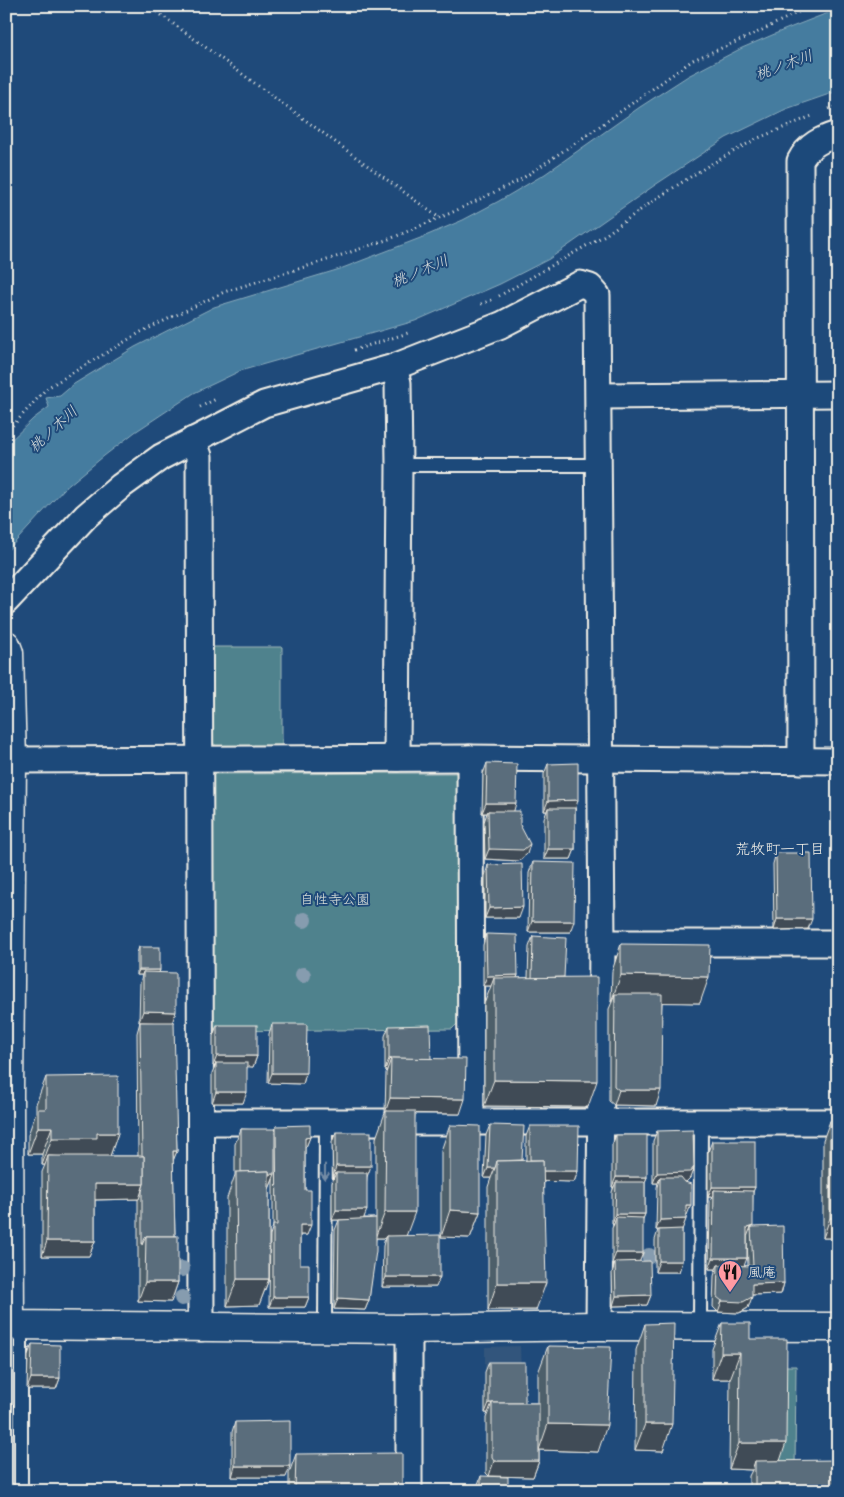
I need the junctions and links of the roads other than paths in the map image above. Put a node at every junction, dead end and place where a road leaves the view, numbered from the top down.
1 (838, 134) edge
2 (394, 367) junction
3 (802, 393) junction
4 (838, 394) edge
5 (599, 396) junction
6 (192, 440) junction
7 (598, 464) junction
8 (399, 465) junction
9 (6, 601) edge
10 (6, 646) edge
11 (200, 758) junction
12 (397, 758) junction
13 (470, 758) junction
14 (600, 758) junction
15 (12, 760) junction
16 (801, 761) junction
17 (838, 761) edge
18 (602, 943) junction
19 (838, 943) edge
20 (8, 1094) edge
21 (202, 1122) junction
22 (471, 1122) junction
23 (701, 1122) junction
24 (838, 1122) edge
25 (326, 1123) junction
26 (601, 1123) junction
27 (8, 1325) edge
28 (599, 1326) junction
29 (325, 1327) junction
30 (700, 1327) junction
31 (838, 1327) edge
32 (201, 1328) junction
33 (408, 1329) junction
34 (21, 1491) edge
35 (409, 1491) edge

1 - 3 street
2 - 5 street
2 - 6 street
2 - 8 street
3 - 4 street
3 - 5 street
3 - 16 street
5 - 7 street
6 - 9 street
6 - 11 street
7 - 8 lane
7 - 14 street
8 - 12 street
10 - 15 street
11 - 12 street
11 - 15 street
11 - 21 street
12 - 13 street
13 - 14 street
13 - 22 street
14 - 16 street
14 - 18 street
15 - 20 street
16 - 17 street
18 - 19 street
18 - 26 street
20 - 27 street
21 - 25 street
21 - 32 street
22 - 25 street
22 - 26 street
23 - 24 street
23 - 26 street
23 - 30 lane
25 -> 29 lane
26 - 28 street
27 - 32 street
27 - 34 lane
28 - 30 street
28 - 33 street
29 - 32 street
29 - 33 street
30 - 31 street
33 - 35 street

